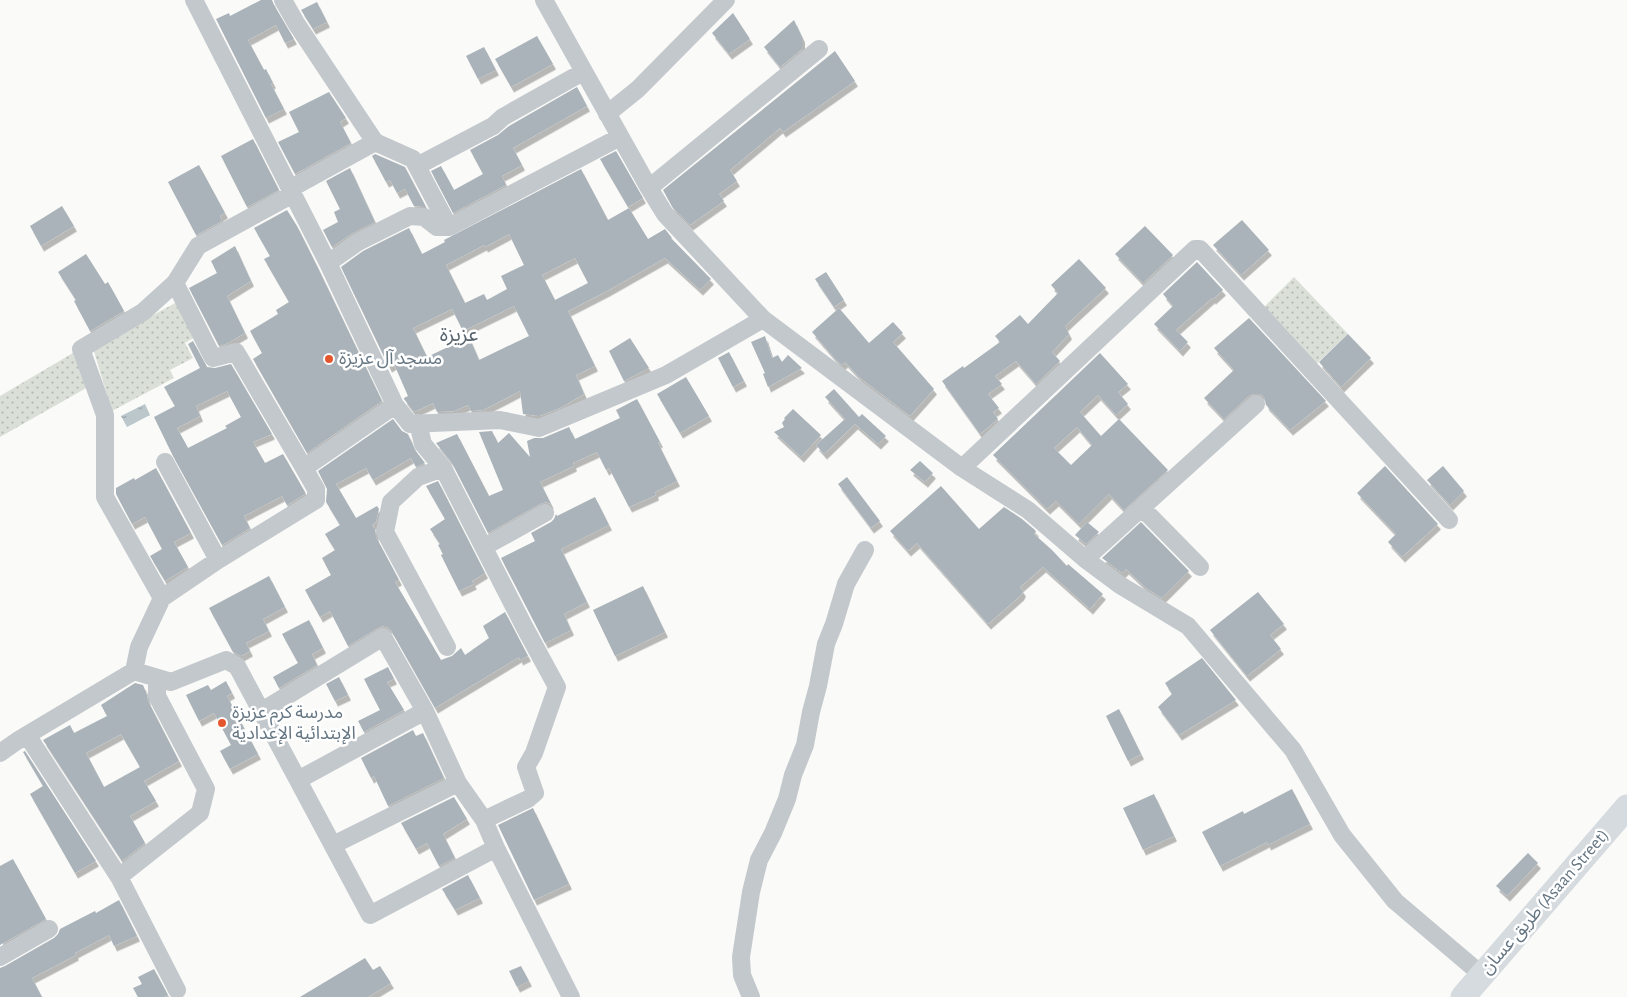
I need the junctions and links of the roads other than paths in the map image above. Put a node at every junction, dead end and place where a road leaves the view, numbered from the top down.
1 (194, 0) edge
2 (283, 0) edge
3 (544, 0) edge
4 (726, 0) edge
5 (819, 49) dead end
6 (583, 72) junction
7 (607, 114) junction
8 (620, 137) junction
9 (375, 142) junction
10 (417, 166) junction
11 (649, 188) junction
12 (293, 194) junction
13 (449, 227) junction
14 (328, 263) junction
15 (175, 283) junction
16 (763, 318) junction
17 (1256, 404) dead end
18 (395, 405) junction
19 (418, 423) junction
20 (165, 462) dead end
21 (304, 468) junction
22 (443, 468) junction
23 (962, 468) junction
24 (1142, 508) junction
25 (545, 513) dead end
26 (1449, 520) dead end
27 (484, 547) junction
28 (865, 550) dead end
29 (1085, 559) junction
30 (218, 560) junction
31 (1200, 567) dead end
32 (162, 598) junction
33 (447, 647) dead end
34 (134, 671) junction
35 (157, 678) junction
36 (262, 711) junction
37 (425, 711) junction
38 (27, 735) junction
39 (0, 753) edge
40 (298, 780) junction
41 (458, 783) junction
42 (1627, 807) edge
43 (484, 820) junction
44 (333, 845) junction
45 (496, 848) junction
46 (119, 877) junction
47 (49, 930) dead end
48 (0, 956) edge
49 (1482, 975) junction
50 (177, 990) dead end
51 (571, 997) edge
52 (751, 997) edge
53 (1463, 997) edge

1 - 12 street
2 - 9 street
3 - 6 street
4 - 7 street
5 - 11 street
6 - 7 street
6 - 10 street
7 - 8 street
8 - 11 street
8 - 13 street
9 - 10 street
9 - 12 street
10 - 13 street
11 - 16 street
12 - 14 street
12 - 15 street
13 - 14 street
14 - 18 street
15 - 21 street
15 - 32 street
16 - 19 street
16 - 23 street
17 - 24 street
18 - 19 street
18 - 21 street
19 - 22 street
20 - 30 street
21 - 30 street
22 - 27 street
22 - 33 street
23 - 26 street
23 - 29 street
24 - 29 street
24 - 31 street
25 - 27 street
27 - 43 street
28 - 52 street
29 - 49 street
30 - 32 street
32 - 34 street
34 - 35 street
34 - 38 street
35 - 36 street
35 - 46 street
36 - 37 street
36 - 40 street
37 - 40 street
37 - 41 street
38 - 39 street
38 - 46 street
40 - 44 street
41 - 43 street
41 - 44 street
42 - 49 street, طريق عسان (Asaan Street)
43 - 45 street
44 - 45 street
45 - 51 street
46 - 50 street
47 - 48 street
49 - 53 street, طريق عسان (Asaan Street)

